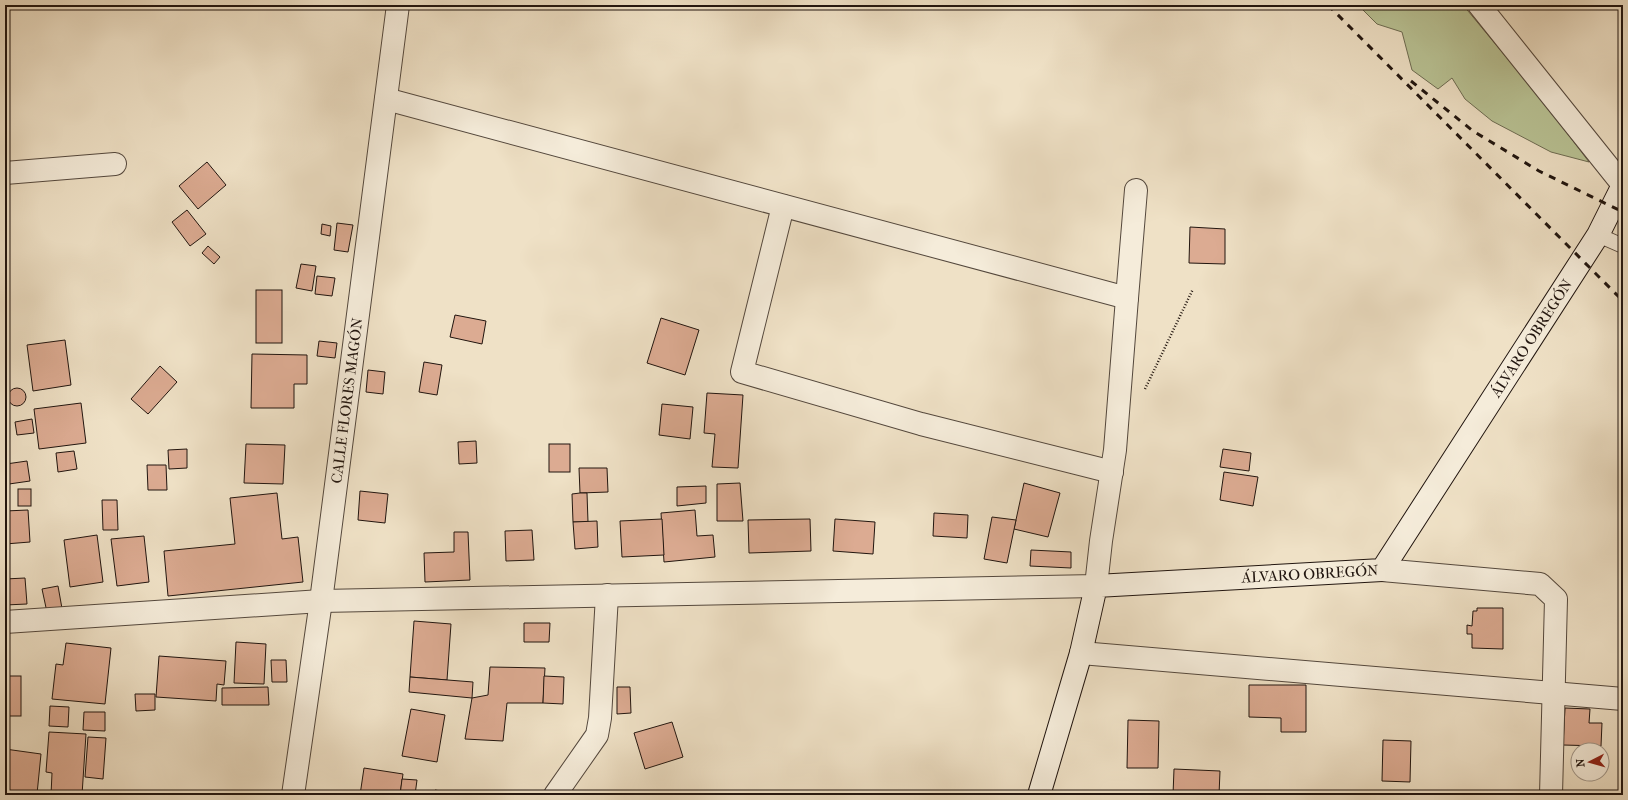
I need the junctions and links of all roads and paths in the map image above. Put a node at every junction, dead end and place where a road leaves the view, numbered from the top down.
1 (398, 5) edge
2 (1479, 5) edge
3 (386, 99) junction
4 (115, 164) dead end
5 (5, 173) edge
6 (1623, 185) edge
7 (1136, 190) dead end
8 (783, 206) junction
9 (1598, 236) junction
10 (1623, 246) edge
11 (1192, 289) dead end
12 (1127, 298) junction
13 (1142, 394) dead end
14 (1112, 472) junction
15 (1382, 570) junction
16 (1096, 586) junction
17 (607, 595) junction
18 (321, 601) junction
19 (5, 622) edge
20 (1081, 653) junction
21 (1553, 694) junction
22 (1623, 699) edge
23 (293, 795) edge
24 (555, 795) edge
25 (1039, 795) edge
26 (1550, 795) edge

1 - 3 street, CALLE FLORES MAGÓN
2 - 6 street
3 - 8 street
3 - 18 street, CALLE FLORES MAGÓN
4 - 5 street
6 - 9 street, ÁLVARO OBREGÓN
7 - 12 street
8 - 12 street
8 - 14 street
9 - 10 lane
9 - 15 street, ÁLVARO OBREGÓN
11 - 13 path
12 - 14 street
14 - 16 street
15 - 16 street, ÁLVARO OBREGÓN
15 - 21 street
16 - 17 street, ÁLVARO OBREGÓN
16 - 20 street
17 - 18 street, ÁLVARO OBREGÓN
17 - 24 street
18 - 19 street, ÁLVARO OBREGÓN
18 - 23 street, CALLE FLORES MAGÓN
20 - 21 street
20 - 25 street
21 - 22 street
21 - 26 street

